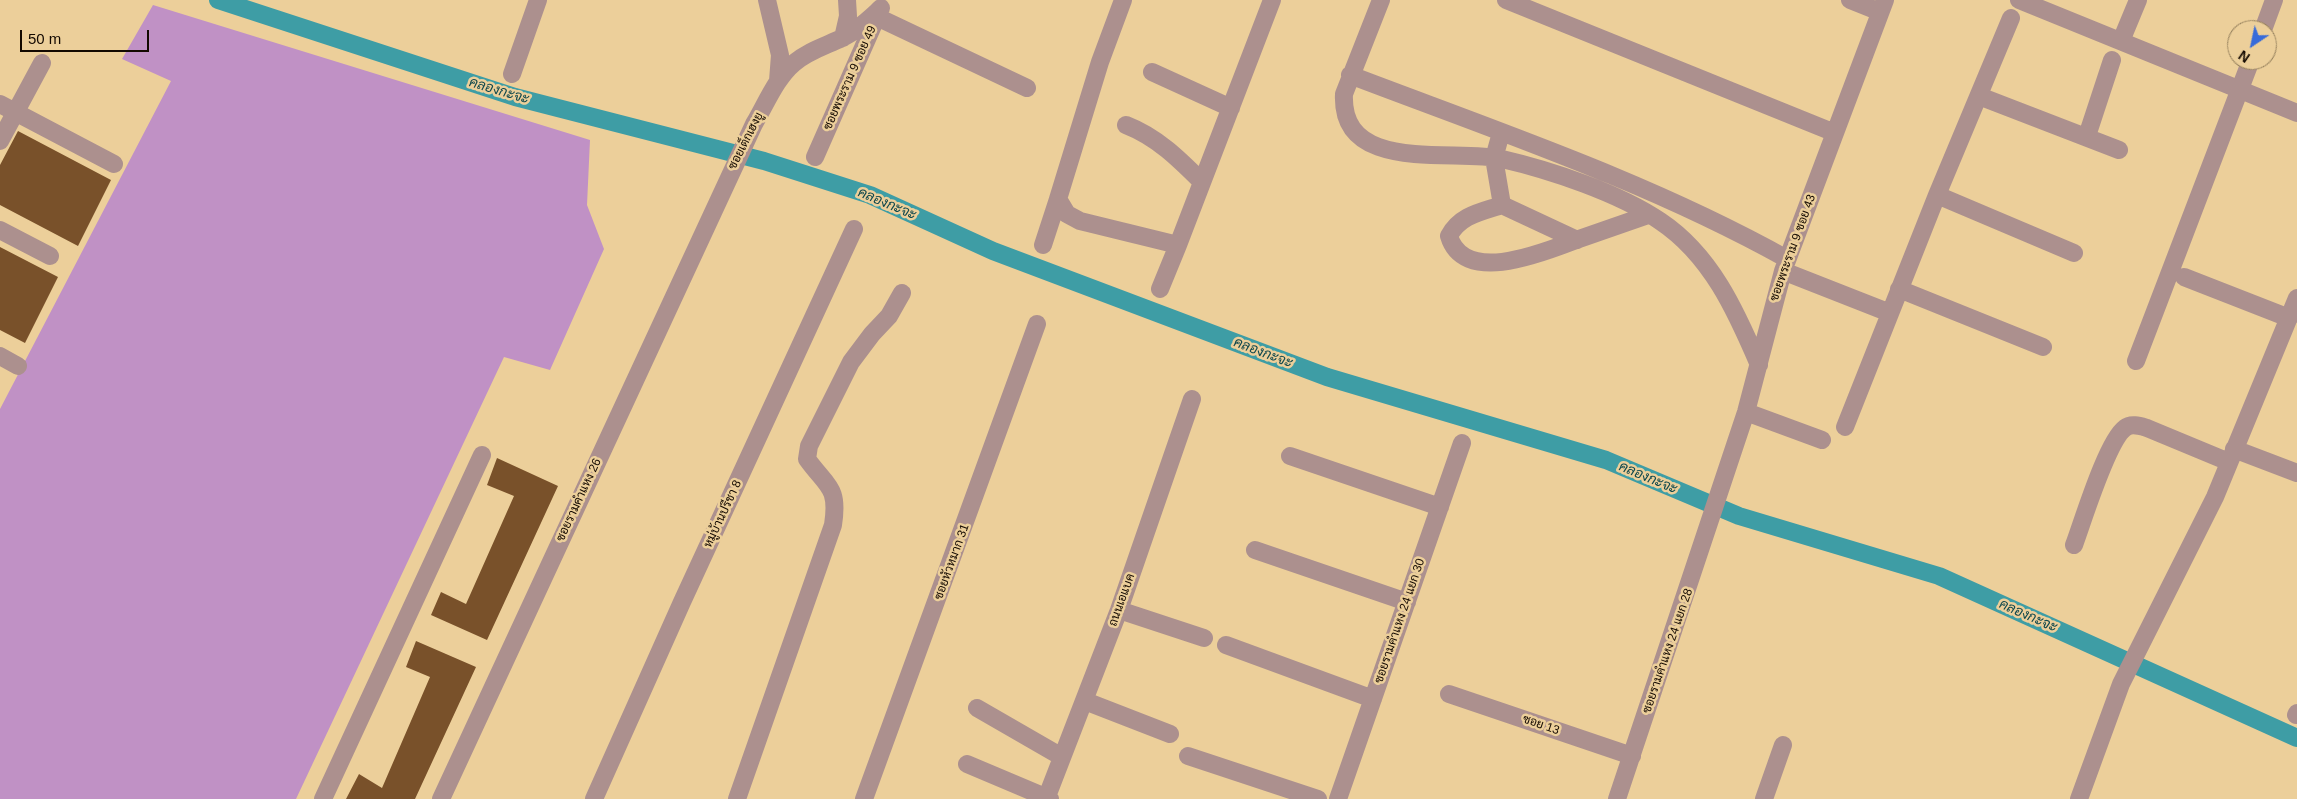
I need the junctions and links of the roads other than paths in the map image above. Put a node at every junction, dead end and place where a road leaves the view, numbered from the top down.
1 (538, 0) edge
2 (847, 0) edge
3 (1123, 0) edge
4 (1272, 0) edge
5 (1382, 0) edge
6 (1506, 0) edge
7 (1850, 0) edge
8 (2020, 0) edge
9 (2138, 0) edge
10 (2274, 0) edge
11 (770, 2) edge
12 (1883, 6) edge
13 (881, 8) edge
14 (2011, 18) dead end
15 (2266, 20) edge
16 (843, 38) junction
17 (2121, 41) junction
18 (2112, 60) dead end
19 (42, 63) dead end
20 (2247, 70) edge
21 (1152, 72) dead end
22 (512, 74) dead end
23 (1350, 74) junction
24 (778, 81) junction
25 (1027, 88) dead end
26 (2240, 88) junction
27 (1979, 96) junction
28 (7, 108) edge
29 (1231, 108) junction
30 (2297, 113) edge
31 (1126, 125) dead end
32 (1501, 133) junction
33 (1835, 133) junction
34 (2088, 136) junction
35 (0, 141) edge
36 (2119, 150) dead end
37 (815, 157) dead end
38 (1494, 158) junction
39 (114, 164) dead end
40 (1202, 182) junction
41 (1937, 195) junction
42 (1058, 199) junction
43 (716, 201) joint
44 (1502, 205) junction
45 (1696, 213) junction
46 (1648, 215) junction
47 (854, 229) dead end
48 (0, 230) edge
49 (1577, 240) junction
50 (1683, 240) junction
51 (1043, 245) dead end
52 (1178, 245) junction
53 (2074, 253) dead end
54 (50, 256) dead end
55 (1785, 265) junction
56 (2184, 277) dead end
57 (1160, 289) dead end
58 (1899, 289) junction
59 (902, 293) dead end
60 (2297, 298) edge
61 (1890, 313) junction
62 (2289, 318) junction
63 (1037, 324) dead end
64 (2043, 347) dead end
65 (0, 356) edge
66 (2136, 361) dead end
67 (1759, 365) junction
68 (18, 366) dead end
69 (1192, 399) dead end
70 (1746, 412) junction
71 (1845, 427) dead end
72 (1822, 440) dead end
73 (1462, 443) dead end
74 (482, 455) dead end
75 (1290, 456) dead end
76 (2231, 456) junction
77 (2297, 472) edge
78 (1718, 502) joint
79 (1440, 507) junction
80 (2074, 545) dead end
81 (1255, 550) dead end
82 (1407, 602) junction
83 (1119, 610) junction
84 (1204, 638) dead end
85 (1226, 645) dead end
86 (1449, 694) dead end
87 (1373, 699) junction
88 (1085, 701) junction
89 (978, 708) dead end
90 (1170, 734) dead end
91 (1784, 744) dead end
92 (1188, 756) dead end
93 (1632, 756) junction
94 (1062, 757) junction
95 (967, 764) dead end
96 (323, 799) edge
97 (441, 799) edge
98 (594, 799) edge
99 (737, 799) edge
100 (864, 799) edge
101 (1047, 799) edge
102 (1318, 799) edge
103 (1338, 799) edge
104 (1617, 799) edge
105 (1764, 799) edge
106 (2079, 799) edge

1 - 22 street
2 - 16 street
3 - 42 street
4 - 29 street
5 - 23 street
6 - 33 street
7 - 12 street
8 - 17 street
9 - 17 street
10 - 15 street
11 - 24 street, ซอยเต็กเฮงยู
12 - 33 street, ซอยพระราม 9 ซอย 43
13 - 16 street, ซอยเต็กเฮงยู
13 - 25 street
13 - 37 street, ซอยพระราม 9 ซอย 49
14 - 27 street
16 - 24 street, ซอยเต็กเฮงยู
17 - 26 street
18 - 34 street
19 - 28 street
20 - 26 street
21 - 29 street
23 - 32 street
23 - 38 street
24 - 43 street, ซอยเต็กเฮงยู
26 - 30 street
26 - 66 street
27 - 34 street
27 - 41 street
28 - 35 street
28 - 39 street
29 - 40 street
31 - 40 street
32 - 38 street
32 - 45 street
33 - 55 street, ซอยพระราม 9 ซอย 43
34 - 36 street
38 - 44 street
38 - 46 street
40 - 52 street
41 - 53 street
41 - 58 street
42 - 51 street
42 - 52 street
43 - 97 street, ซอยรามคำแหง 26
44 - 49 street
44 - 49 street
45 - 50 street
45 - 55 street
46 - 49 street
46 - 50 street
47 - 98 street, หมู่บ้านปรีชา 8
48 - 54 street
50 - 67 street
52 - 57 street
55 - 61 street
55 - 67 street, ซอยพระราม 9 ซอย 43
56 - 62 street
58 - 61 street
58 - 64 street
59 - 99 street
60 - 62 street
61 - 71 street
62 - 76 street
63 - 100 street, ซอยหัวหมาก 31
65 - 68 street
67 - 70 street, ซอยพระราม 9 ซอย 43
69 - 83 street, ถนนเอแบค
70 - 72 street
70 - 78 street, ซอยพระราม 9 ซอย 43
73 - 79 street, ซอยรามคำแหง 24 แยก 30
74 - 96 street
75 - 79 street
76 - 77 street
76 - 80 street
76 - 106 street
78 - 93 street, ซอยรามคำแหง 24 แยก 28
79 - 82 street, ซอยรามคำแหง 24 แยก 30
81 - 82 street
82 - 87 street, ซอยรามคำแหง 24 แยก 30
83 - 84 street
83 - 88 street, ถนนเอแบค
85 - 87 street
86 - 93 street, ซอย 13
87 - 103 street, ซอยรามคำแหง 24 แยก 30
88 - 90 street
88 - 94 street, ถนนเอแบค
89 - 94 street
91 - 105 street
92 - 102 street
93 - 104 street, ซอยรามคำแหง 24 แยก 28
94 - 101 street, ถนนเอแบค
95 - 101 street

